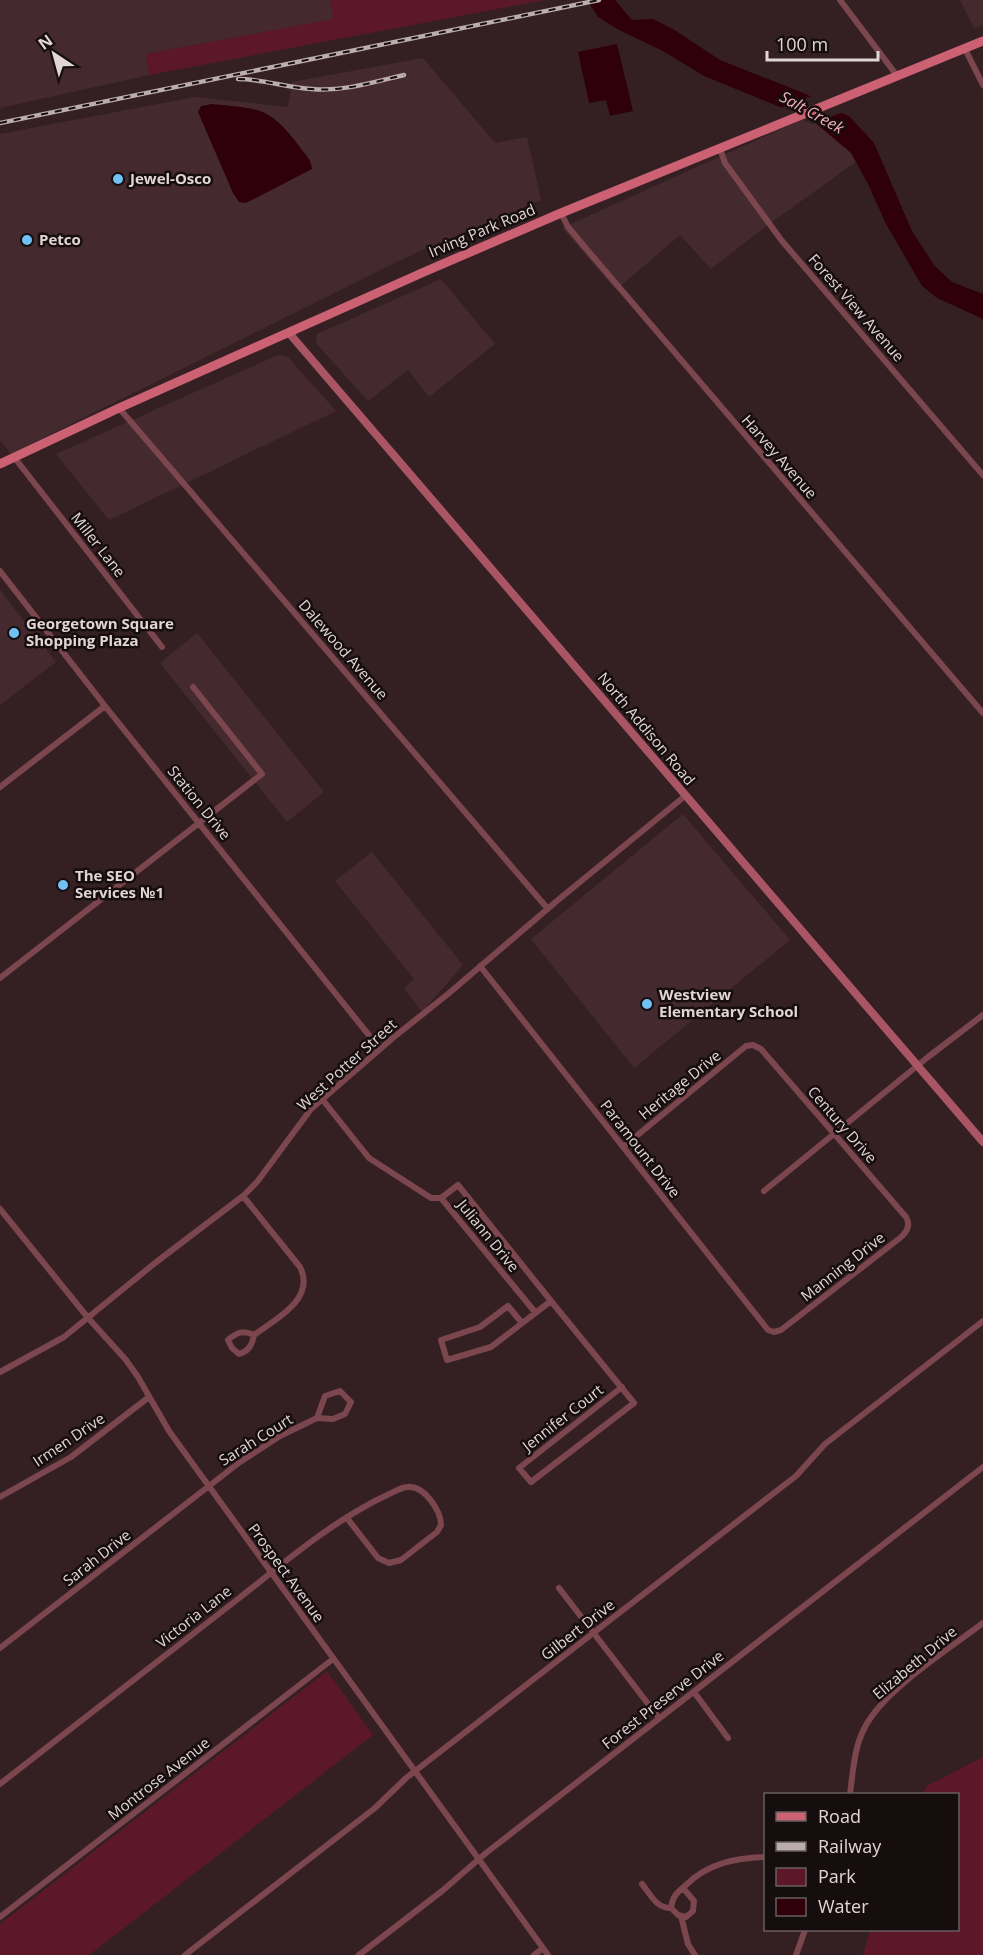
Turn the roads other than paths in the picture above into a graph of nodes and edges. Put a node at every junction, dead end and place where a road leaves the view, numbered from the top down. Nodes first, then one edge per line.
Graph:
1 (840, 0) edge
2 (983, 41) edge
3 (965, 49) junction
4 (898, 77) junction
5 (983, 85) edge
6 (720, 149) junction
7 (561, 213) junction
8 (289, 333) junction
9 (119, 408) junction
10 (14, 457) junction
11 (0, 464) edge
12 (983, 476) edge
13 (0, 572) edge
14 (162, 647) dead end
15 (193, 687) dead end
16 (105, 706) junction
17 (983, 713) edge
18 (0, 787) edge
19 (685, 796) junction
20 (200, 823) junction
21 (548, 909) junction
22 (480, 966) junction
23 (0, 978) edge
24 (983, 1015) edge
25 (753, 1045) joint
26 (380, 1049) junction
27 (917, 1066) junction
28 (322, 1100) junction
29 (835, 1134) junction
30 (983, 1142) edge
31 (623, 1147) junction
32 (765, 1191) dead end
33 (243, 1196) junction
34 (441, 1198) junction
35 (0, 1209) edge
36 (909, 1224) joint
37 (551, 1302) junction
38 (535, 1312) junction
39 (89, 1318) junction
40 (983, 1322) edge
41 (522, 1323) junction
42 (787, 1325) joint
43 (255, 1335) dead end
44 (0, 1372) edge
45 (622, 1387) junction
46 (149, 1397) junction
47 (317, 1418) junction
48 (983, 1467) edge
49 (209, 1485) junction
50 (0, 1497) edge
51 (346, 1518) junction
52 (271, 1573) junction
53 (559, 1588) dead end
54 (983, 1623) edge
55 (594, 1633) junction
56 (0, 1648) edge
57 (333, 1659) junction
58 (694, 1692) junction
59 (659, 1718) junction
60 (728, 1738) dead end
61 (415, 1772) junction
62 (0, 1784) edge
63 (850, 1793) edge
64 (764, 1857) edge
65 (478, 1859) junction
66 (642, 1884) dead end
67 (683, 1888) junction
68 (671, 1908) junction
69 (681, 1916) junction
70 (0, 1917) edge
71 (804, 1931) edge
72 (543, 1948) junction
73 (185, 1955) edge
74 (359, 1955) edge
75 (534, 1955) edge
76 (548, 1955) edge
77 (695, 1955) edge
78 (796, 1955) edge

1 - 4 street
2 - 3 main road, Irving Park Road
3 - 4 main road, Irving Park Road
3 - 5 street
4 - 6 main road, Irving Park Road
6 - 7 main road, Irving Park Road
6 - 12 street, Forest View Avenue
7 - 8 main road, Irving Park Road
7 - 17 street, Harvey Avenue
8 - 9 main road, Irving Park Road
8 - 19 street, North Addison Road
9 - 10 main road, Irving Park Road
9 - 21 street, Dalewood Avenue
10 - 11 main road, Irving Park Road
10 - 14 street, Miller Lane
13 - 16 street, Station Drive
15 - 20 street
16 - 18 street
16 - 20 street, Station Drive
19 - 21 street, West Potter Street
19 - 27 street, North Addison Road
20 - 23 street
20 - 26 street, Station Drive
21 - 22 street, West Potter Street
22 - 26 street, West Potter Street
22 - 31 street, Paramount Drive
24 - 27 street
25 - 29 street, Century Drive
25 - 31 street, Heritage Drive
26 - 28 street, West Potter Street
27 - 29 street
27 - 30 street, North Addison Road
28 - 33 street, West Potter Street
28 - 34 street, Juliann Drive
29 - 32 street
29 - 36 street, Century Drive
31 - 42 street, Paramount Drive
33 - 39 street, West Potter Street
33 - 43 street
34 - 37 street
34 - 38 street, Juliann Drive
35 - 39 street, Prospect Avenue
36 - 42 street, Manning Drive
37 - 38 street
37 - 45 street
38 - 41 street
39 - 44 street, West Potter Street
39 - 46 street, Prospect Avenue
40 - 55 street, Gilbert Drive
41 - 41 street
45 - 45 street, Jennifer Court
46 - 49 street, Prospect Avenue
46 - 50 street, Irmen Drive
47 - 47 street, Sarah Court
47 - 49 street, Sarah Court
48 - 58 street, Forest Preserve Drive
49 - 52 street, Prospect Avenue
49 - 56 street, Sarah Drive
51 - 51 street, Victoria Lane
51 - 52 street, Victoria Lane
52 - 57 street, Prospect Avenue
52 - 62 street, Victoria Lane
53 - 55 street
54 - 63 street, Elizabeth Drive
55 - 59 street
55 - 61 street, Gilbert Drive
57 - 61 street, Prospect Avenue
57 - 70 street, Montrose Avenue
58 - 59 street, Forest Preserve Drive
58 - 60 street
59 - 65 street, Forest Preserve Drive
61 - 65 street, Prospect Avenue
61 - 73 street, Gilbert Drive
64 - 67 street
65 - 72 street, Prospect Avenue
65 - 74 street, Forest Preserve Drive
66 - 68 street
67 - 68 street
67 - 69 street
68 - 69 street
69 - 77 street
71 - 78 street
72 - 75 street
72 - 76 street, Prospect Avenue

